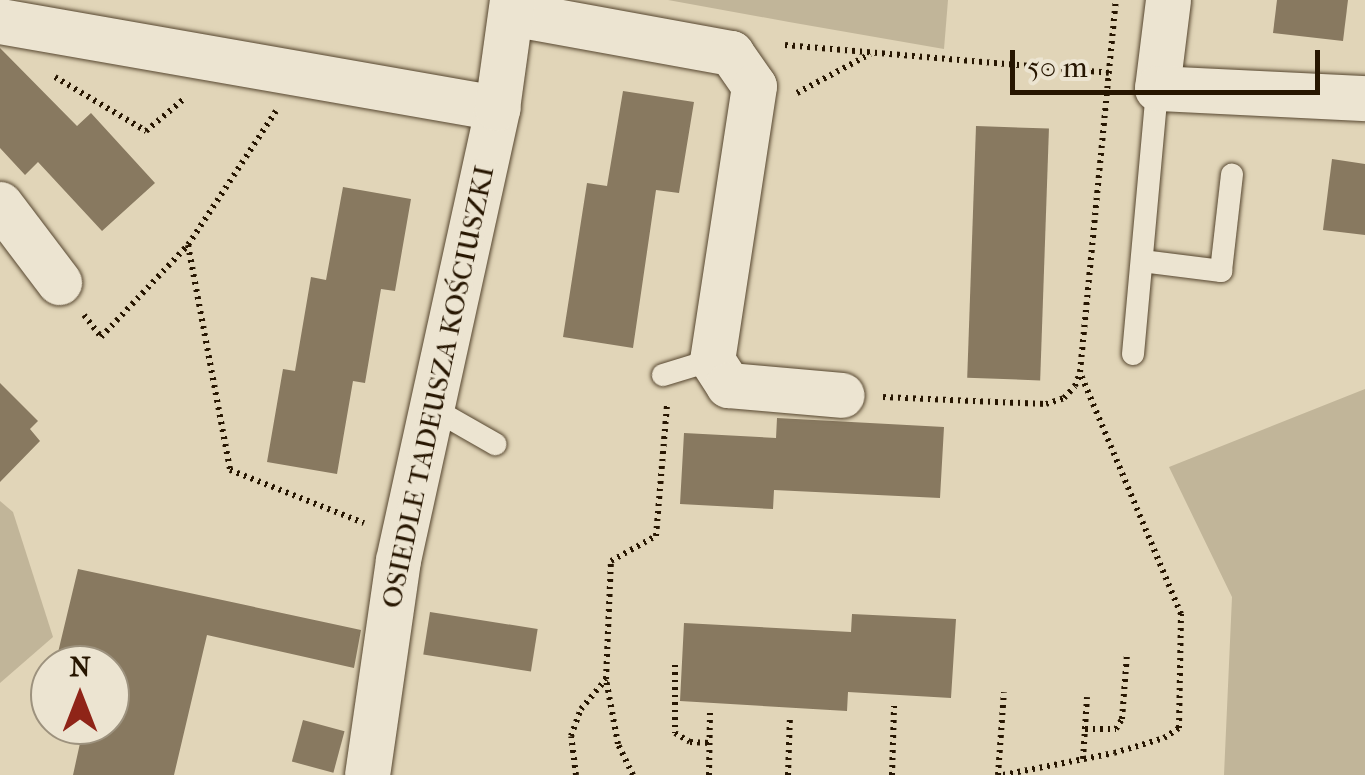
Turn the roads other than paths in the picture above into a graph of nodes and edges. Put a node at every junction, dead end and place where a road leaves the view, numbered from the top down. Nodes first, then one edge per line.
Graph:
1 (1168, 0) edge
2 (511, 6) edge
3 (0, 21) edge
4 (1157, 88) junction
5 (1365, 98) edge
6 (498, 108) junction
7 (1232, 175) dead end
8 (0, 204) edge
9 (1142, 261) junction
10 (59, 282) road end
11 (1132, 354) dead end
12 (712, 360) junction
13 (666, 374) road end
14 (842, 395) road end
15 (432, 408) junction
16 (495, 444) dead end
17 (367, 775) edge

1 - 4 street
2 - 6 street, OSIEDLE TADEUSZA KOŚCIUSZKI
2 - 12 street
3 - 6 street
4 - 5 street
4 - 9 lane
6 - 15 street, OSIEDLE TADEUSZA KOŚCIUSZKI
7 - 9 lane
8 - 10 street
9 - 11 lane
12 - 13 lane
12 - 14 street
15 - 16 lane
15 - 17 street, OSIEDLE TADEUSZA KOŚCIUSZKI

